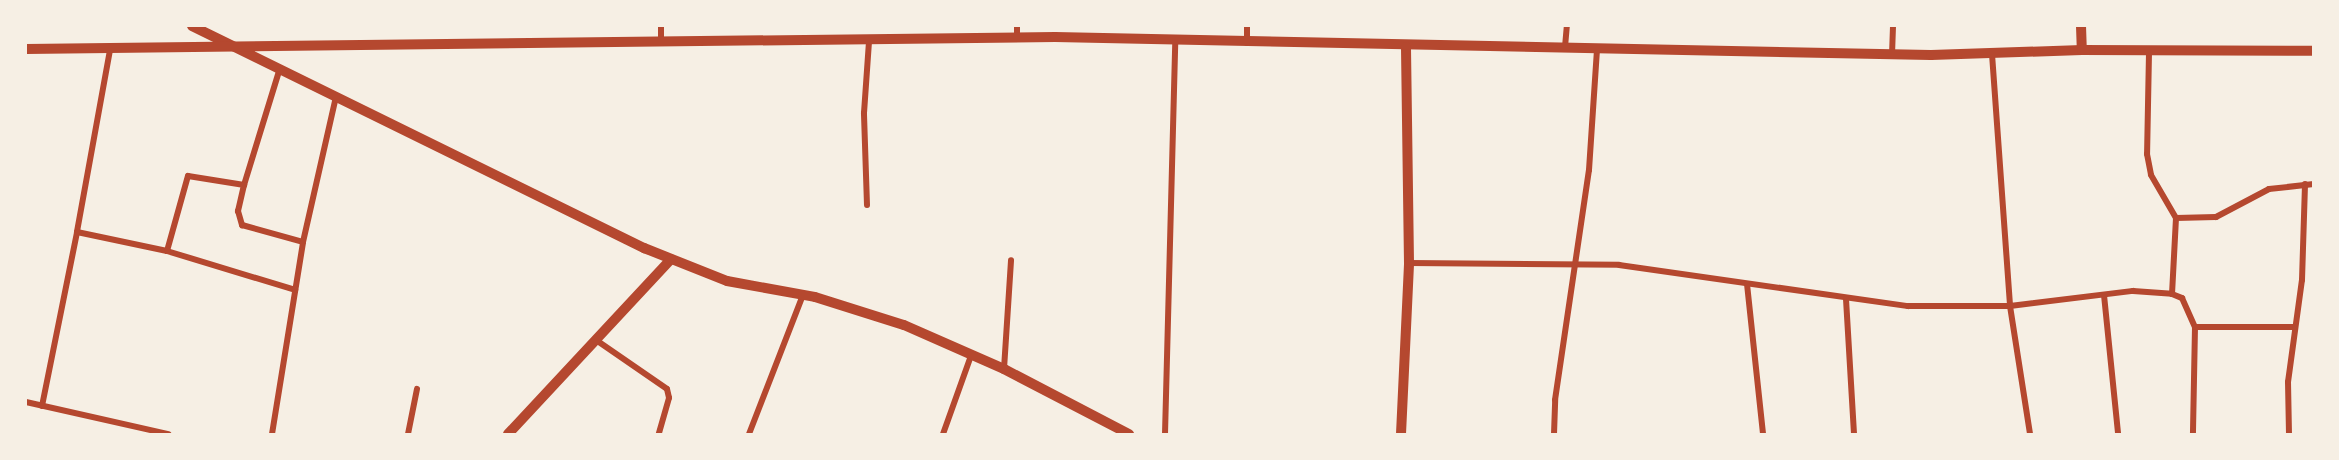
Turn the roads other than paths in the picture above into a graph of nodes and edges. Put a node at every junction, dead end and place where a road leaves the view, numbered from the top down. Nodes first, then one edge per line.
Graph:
1 (192, 26) edge
2 (661, 26) edge
3 (1017, 26) edge
4 (1247, 26) edge
5 (1567, 26) edge
6 (1893, 26) edge
7 (2081, 26) edge
8 (1017, 39) junction
9 (869, 41) junction
10 (1175, 42) junction
11 (1247, 44) junction
12 (661, 45) junction
13 (1406, 47) junction
14 (1565, 47) junction
15 (1597, 47) junction
16 (241, 49) junction
17 (26, 50) edge
18 (110, 50) junction
19 (2082, 50) junction
20 (2313, 51) edge
21 (2149, 53) junction
22 (1992, 54) junction
23 (1892, 55) junction
24 (280, 68) junction
25 (337, 96) junction
26 (2305, 184) junction
27 (2313, 184) edge
28 (244, 185) junction
29 (867, 205) dead end
30 (2176, 218) junction
31 (77, 232) junction
32 (303, 242) junction
33 (167, 251) junction
34 (671, 259) junction
35 (1011, 260) dead end
36 (1409, 262) junction
37 (1577, 265) junction
38 (1747, 284) junction
39 (295, 290) junction
40 (2172, 294) junction
41 (803, 295) junction
42 (2104, 295) junction
43 (1846, 299) junction
44 (2010, 306) junction
45 (2195, 327) junction
46 (2293, 327) junction
47 (596, 339) junction
48 (971, 356) junction
49 (1004, 369) junction
50 (417, 389) dead end
51 (26, 402) edge
52 (42, 406) junction
53 (168, 435) edge
54 (272, 435) edge
55 (408, 435) edge
56 (508, 435) edge
57 (659, 435) edge
58 (749, 435) edge
59 (943, 435) edge
60 (1129, 435) edge
61 (1165, 435) edge
62 (1401, 435) edge
63 (1554, 435) edge
64 (1763, 435) edge
65 (1854, 435) edge
66 (2030, 435) edge
67 (2118, 435) edge
68 (2193, 435) edge
69 (2289, 435) edge

1 - 16 street
2 - 12 street
3 - 8 street
4 - 11 street
5 - 14 street
6 - 23 street
7 - 19 street
8 - 9 street
8 - 10 street
9 - 12 street
9 - 29 street
10 - 11 street
10 - 61 street
11 - 13 street
12 - 16 street
13 - 14 street
13 - 36 street
14 - 15 street
15 - 23 street
15 - 37 street
16 - 18 street
16 - 24 street
17 - 18 street
18 - 31 street
19 - 21 street
19 - 22 street
20 - 21 street
21 - 30 street
22 - 23 street
22 - 44 street
24 - 25 street
24 - 28 street
25 - 32 street
25 - 34 street
26 - 27 street
26 - 30 street
26 - 46 street
28 - 32 street
28 - 33 street
30 - 40 street
31 - 33 street
31 - 52 street
32 - 39 street
33 - 39 street
34 - 41 street
34 - 47 street
35 - 49 street
36 - 37 street
36 - 62 street
37 - 38 street
37 - 63 street
38 - 43 street
38 - 64 street
39 - 54 street
40 - 42 street
40 - 45 street
41 - 48 street
41 - 58 street
42 - 44 street
42 - 67 street
43 - 44 street
43 - 65 street
44 - 66 street
45 - 46 street
45 - 68 street
46 - 69 street
47 - 56 street
47 - 57 street
48 - 49 street
48 - 59 street
49 - 60 street
50 - 55 street
51 - 52 street
52 - 53 street

